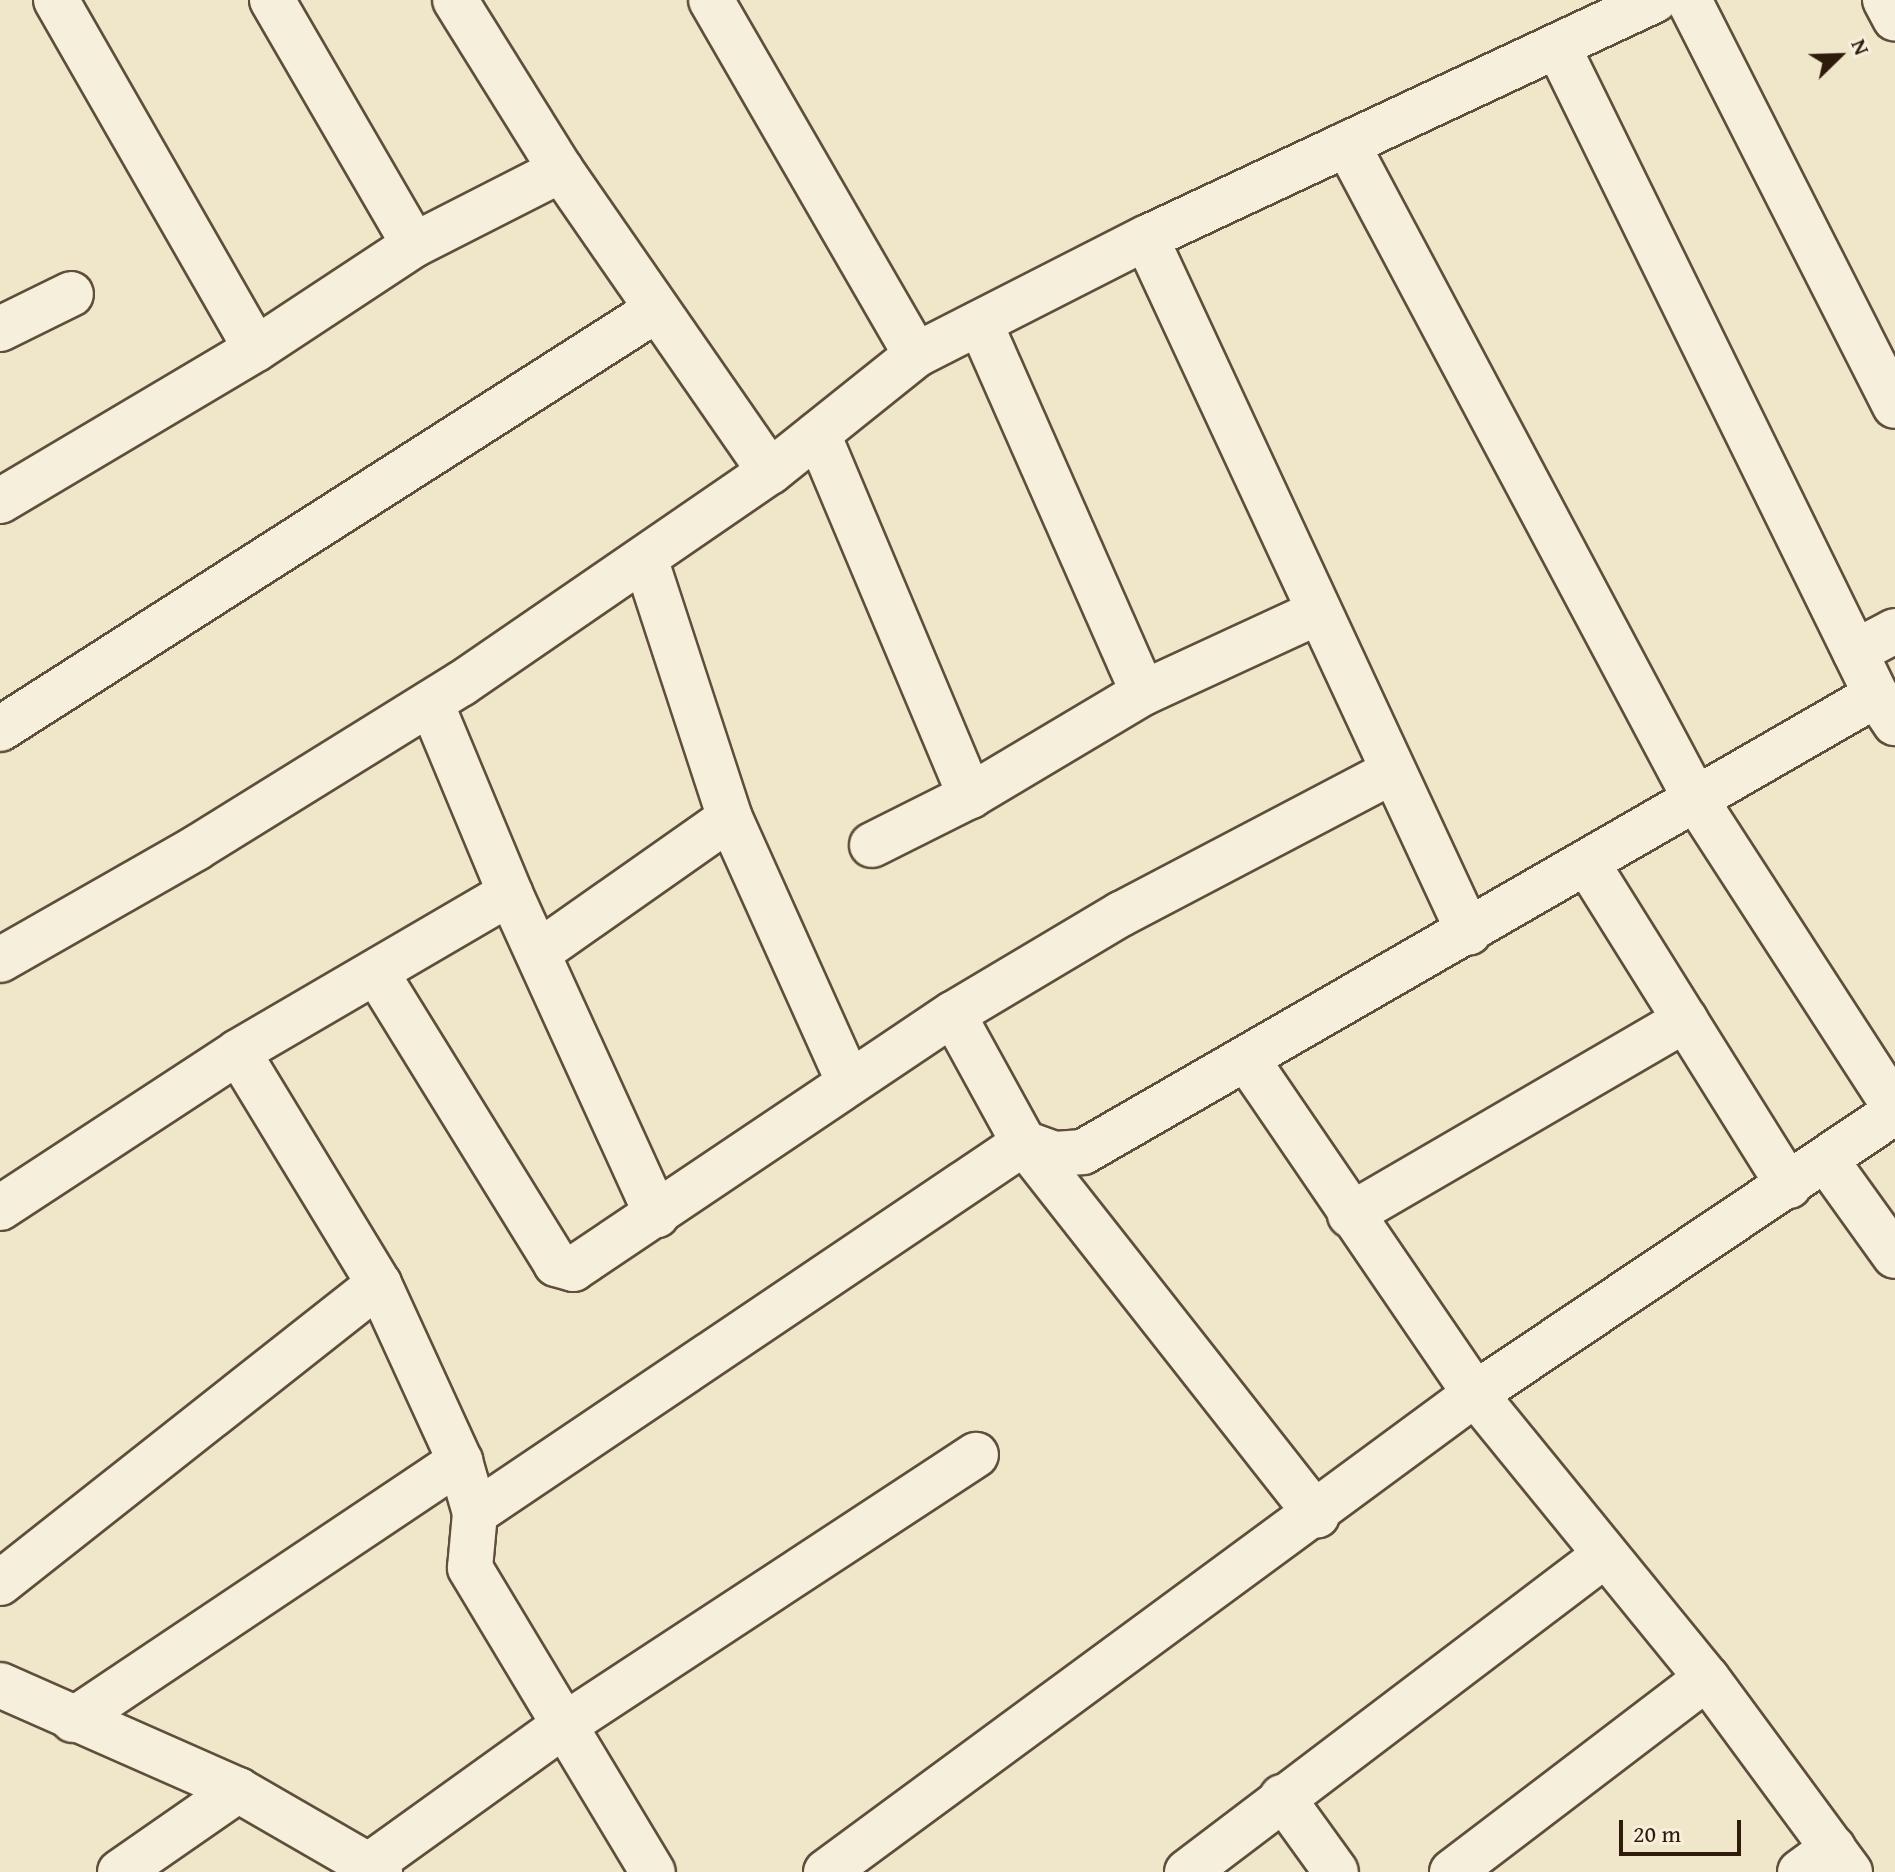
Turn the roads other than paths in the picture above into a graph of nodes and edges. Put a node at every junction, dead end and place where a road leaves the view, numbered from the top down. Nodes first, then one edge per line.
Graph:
1 (56, 0) edge
2 (272, 0) edge
3 (455, 0) edge
4 (711, 0) edge
5 (1655, 0) edge
6 (1689, 0) edge
7 (1885, 0) edge
8 (1895, 19) edge
9 (1559, 49) junction
10 (1347, 144) junction
11 (561, 170) junction
12 (1146, 238) junction
13 (414, 245) junction
14 (71, 294) dead end
15 (656, 310) junction
16 (980, 323) junction
17 (0, 329) edge
18 (256, 349) junction
19 (916, 355) junction
20 (1895, 406) edge
21 (818, 434) junction
22 (770, 472) junction
23 (0, 501) edge
24 (646, 561) junction
25 (1316, 613) junction
26 (1895, 631) edge
27 (1855, 652) junction
28 (1143, 693) junction
29 (431, 703) junction
30 (1885, 709) edge
31 (0, 729) edge
32 (1391, 772) junction
33 (970, 796) junction
34 (1696, 800) junction
35 (730, 818) junction
36 (872, 845) dead end
37 (1587, 863) junction
38 (510, 893) junction
39 (1469, 933) junction
40 (539, 952) junction
41 (0, 960) edge
42 (376, 972) junction
43 (953, 1014) junction
44 (1685, 1020) junction
45 (238, 1052) junction
46 (1248, 1061) junction
47 (849, 1083) junction
48 (1895, 1110) edge
49 (1024, 1143) junction
50 (1826, 1160) junction
51 (1789, 1186) junction
52 (0, 1208) edge
53 (657, 1215) junction
54 (1350, 1215) junction
55 (1895, 1256) edge
56 (379, 1284) junction
57 (1475, 1394) junction
58 (976, 1455) dead end
59 (460, 1461) junction
60 (475, 1513) junction
61 (1317, 1515) junction
62 (1605, 1555) junction
63 (0, 1583) edge
64 (1707, 1678) junction
65 (7, 1697) edge
66 (73, 1720) junction
67 (563, 1726) junction
68 (238, 1790) junction
69 (1282, 1797) junction
70 (1827, 1864) edge
71 (374, 1869) edge
72 (120, 1872) edge
73 (653, 1872) edge
74 (826, 1872) edge
75 (1187, 1872) edge
76 (1336, 1872) edge
77 (1452, 1872) edge

1 - 18 street
2 - 13 street
3 - 11 street
4 - 19 street
5 - 9 street
6 - 20 street
7 - 8 street
9 - 10 street
9 - 27 street
10 - 12 street
10 - 34 street
11 - 13 street
11 - 15 street
12 - 16 street
12 - 25 street
13 - 18 street
14 - 17 street
15 - 22 street
15 - 31 street
16 - 19 street
16 - 28 street
18 - 23 street
19 - 21 street
21 - 22 street
21 - 33 street
22 - 24 street
24 - 29 street
24 - 35 street
25 - 28 street
25 - 32 street
26 - 27 street
27 - 30 street
28 - 33 street
29 - 38 street
29 - 41 street
30 - 34 street
32 - 39 street
32 - 43 street
33 - 36 street
34 - 37 street
34 - 48 street
35 - 40 street
35 - 47 street
37 - 39 street
37 - 44 street
38 - 40 street
38 - 42 street
39 - 46 street
40 - 53 street
42 - 45 street
42 - 53 street
43 - 47 street
43 - 49 street
44 - 51 street
44 - 54 street
45 - 52 street
45 - 56 street
46 - 49 street
46 - 54 street
47 - 53 street
48 - 50 street
49 - 60 street
49 - 61 street
50 - 51 street
50 - 55 street
51 - 57 street
54 - 57 street
56 - 59 street
56 - 63 street
57 - 61 street
57 - 62 street
58 - 67 street
59 - 60 street
59 - 66 street
60 - 67 street
61 - 74 street
62 - 64 street
62 - 69 street
64 - 70 street
64 - 77 street
65 - 66 street
66 - 68 street
67 - 71 street
67 - 73 street
68 - 71 street
68 - 72 street
69 - 75 street
69 - 76 street

